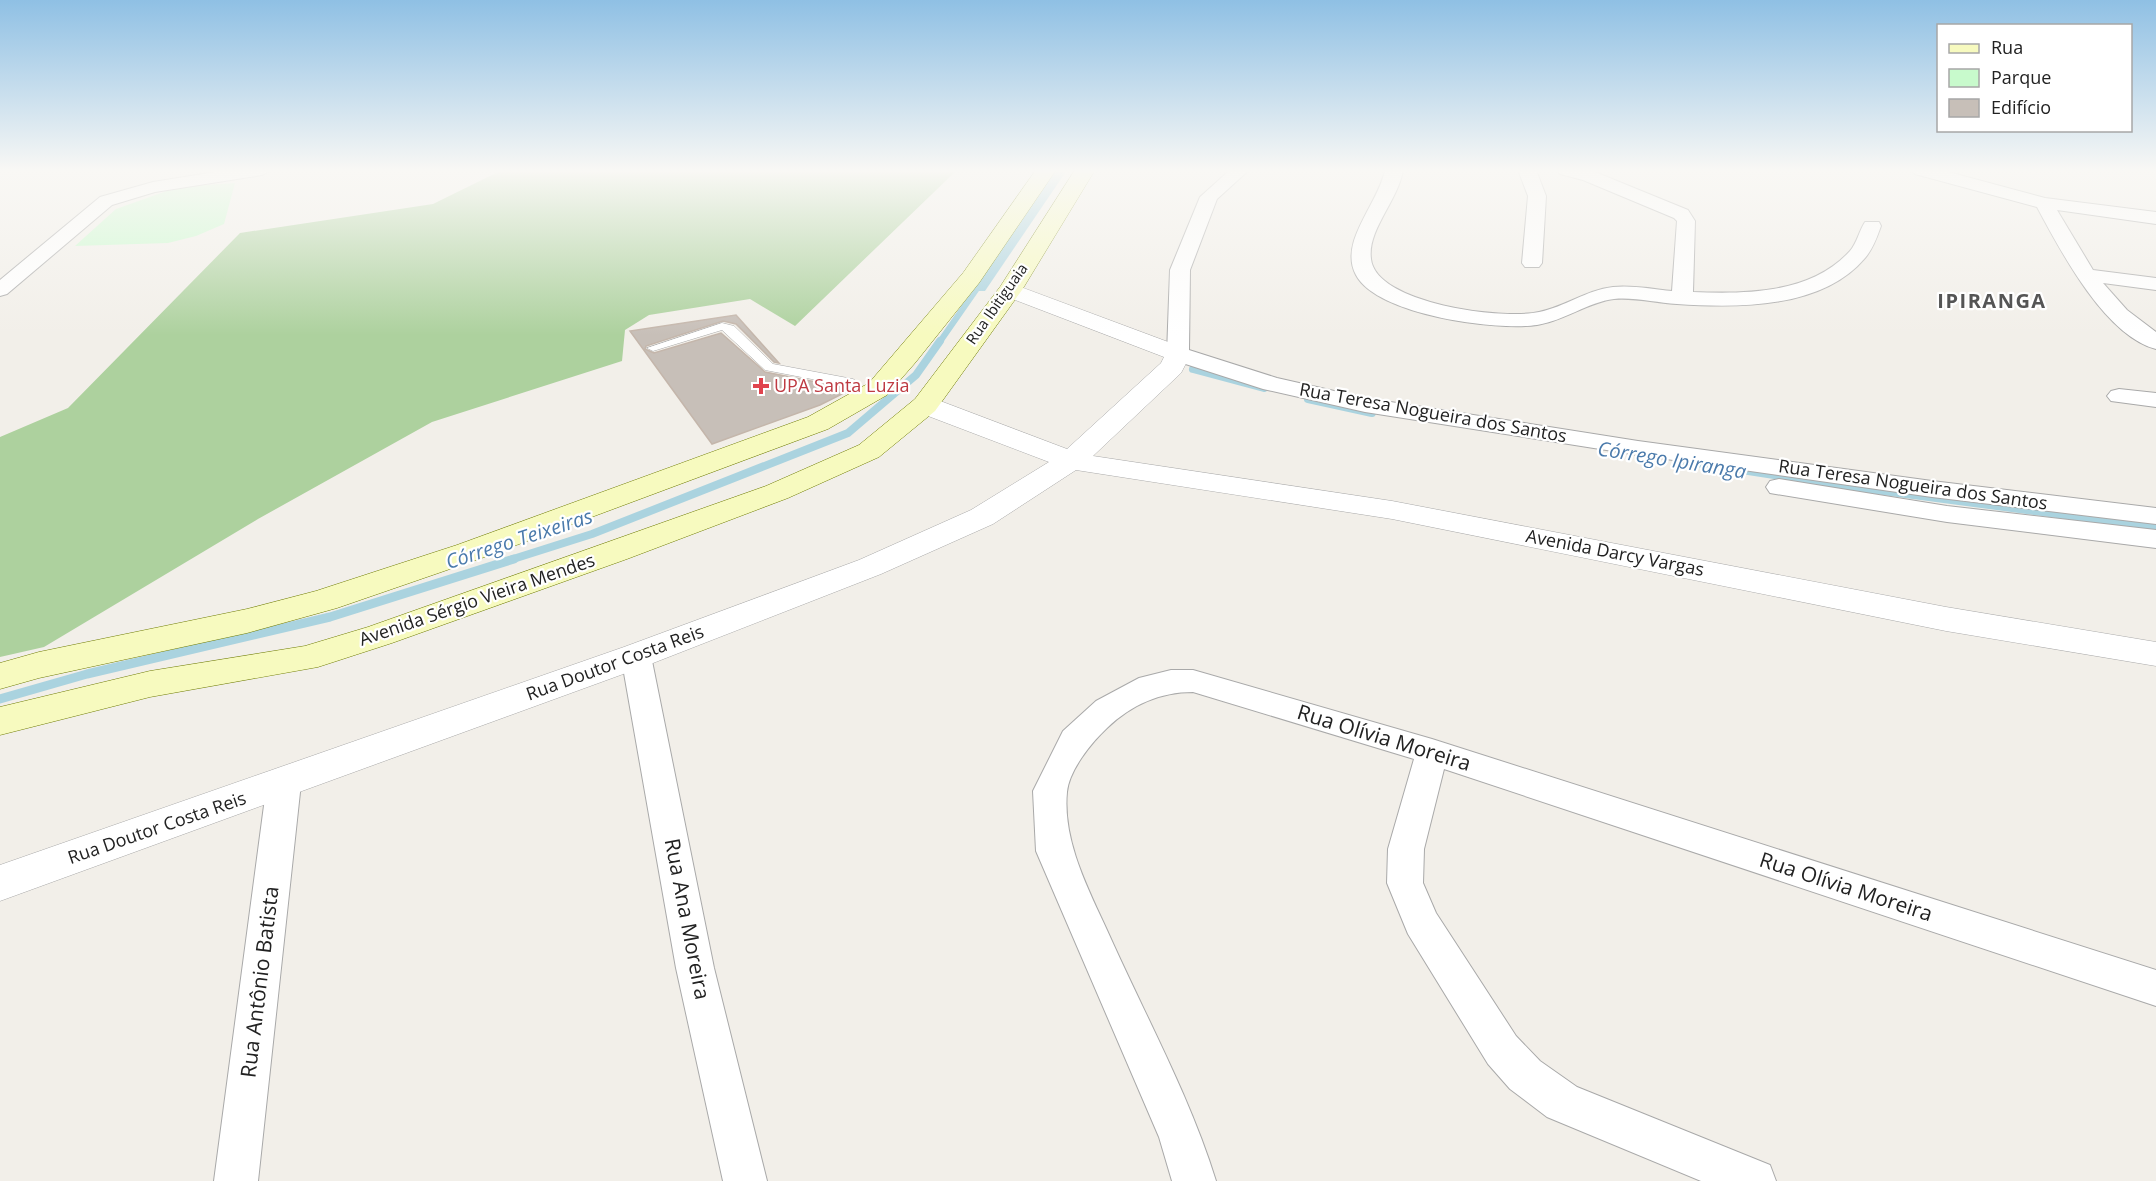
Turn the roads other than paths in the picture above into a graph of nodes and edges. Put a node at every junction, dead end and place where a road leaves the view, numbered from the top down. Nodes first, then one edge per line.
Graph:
1 (77, 225) edge
2 (1008, 225) edge
3 (1051, 225) edge
4 (1198, 225) edge
5 (1370, 225) edge
6 (1535, 225) edge
7 (1686, 225) edge
8 (2057, 225) edge
9 (1872, 226) dead end
10 (1532, 263) dead end
11 (2085, 275) junction
12 (2156, 284) edge
13 (0, 290) edge
14 (1010, 290) junction
15 (1682, 298) junction
16 (2156, 342) edge
17 (653, 348) dead end
18 (1175, 361) junction
19 (807, 384) dead end
20 (890, 393) junction
21 (2119, 396) dead end
22 (2156, 400) edge
23 (1073, 459) junction
24 (1939, 501) junction
25 (2156, 516) edge
26 (2156, 539) edge
27 (2156, 654) edge
28 (636, 656) junction
29 (0, 676) edge
30 (0, 721) edge
31 (1432, 752) junction
32 (284, 783) junction
33 (0, 883) edge
34 (2156, 988) edge
35 (236, 1181) edge
36 (745, 1181) edge
37 (1194, 1181) edge
38 (1754, 1181) edge

1 - 13 street
2 - 20 main road
3 - 14 main road, Rua Ibitiguaia
4 - 18 street
5 - 15 street
6 - 10 street
7 - 15 street
8 - 11 street
9 - 15 street
11 - 12 street
11 - 16 street
14 - 18 street, Rua Teresa Nogueira dos Santos
14 - 20 main road, Rua Ibitiguaia
17 - 20 lane
18 - 23 street, Rua Doutor Costa Reis
18 - 24 street, Rua Teresa Nogueira dos Santos
19 - 20 lane
20 - 23 street, Avenida Darcy Vargas
20 - 29 main road
20 - 30 main road, Avenida Sérgio Vieira Mendes
21 - 22 street
23 - 27 street, Avenida Darcy Vargas
23 - 28 street, Rua Doutor Costa Reis
24 - 25 street, Rua Teresa Nogueira dos Santos
24 - 26 street
28 - 32 street, Rua Doutor Costa Reis
28 - 36 street, Rua Ana Moreira
31 - 34 street, Rua Olívia Moreira
31 - 37 street, Rua Olívia Moreira
31 - 38 street
32 - 33 street, Rua Doutor Costa Reis
32 - 35 street, Rua Antônio Batista

